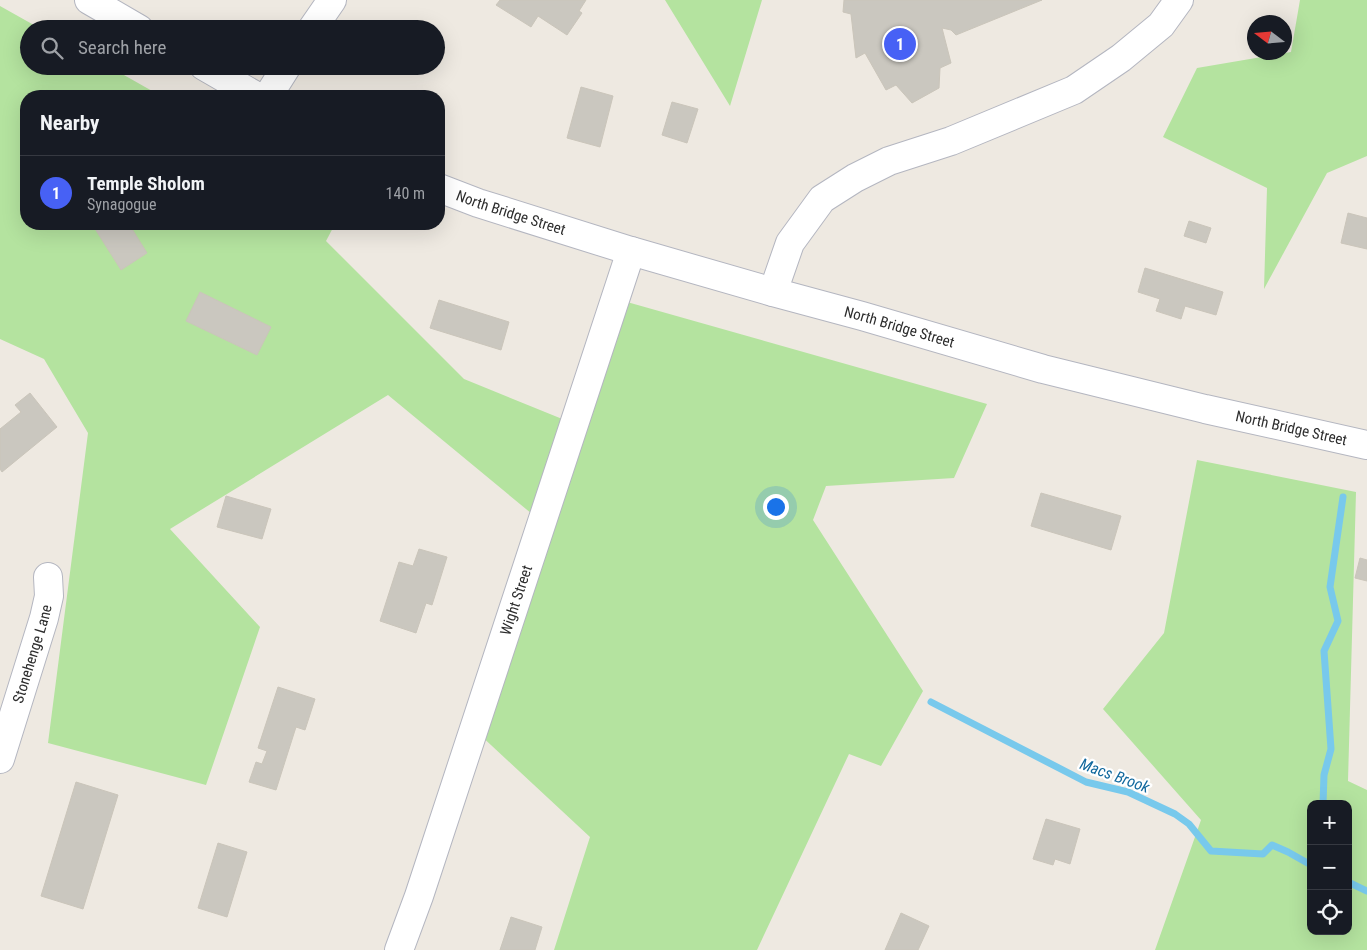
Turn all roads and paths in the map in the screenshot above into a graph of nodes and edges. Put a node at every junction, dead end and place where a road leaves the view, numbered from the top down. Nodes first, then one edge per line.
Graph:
1 (88, 0) edge
2 (332, 0) edge
3 (1180, 0) edge
4 (122, 20) edge
5 (318, 20) edge
6 (220, 75) edge
7 (281, 75) edge
8 (246, 90) edge
9 (272, 90) edge
10 (445, 190) edge
11 (631, 251) junction
12 (773, 292) junction
13 (1367, 445) edge
14 (48, 576) dead end
15 (0, 759) edge
16 (399, 950) edge

1 - 4 street
2 - 5 street
3 - 12 street
6 - 8 street
7 - 9 street
10 - 11 street, North Bridge Street
11 - 12 street, North Bridge Street
11 - 16 street, Wight Street
12 - 13 street, North Bridge Street
14 - 15 street, Stonehenge Lane

